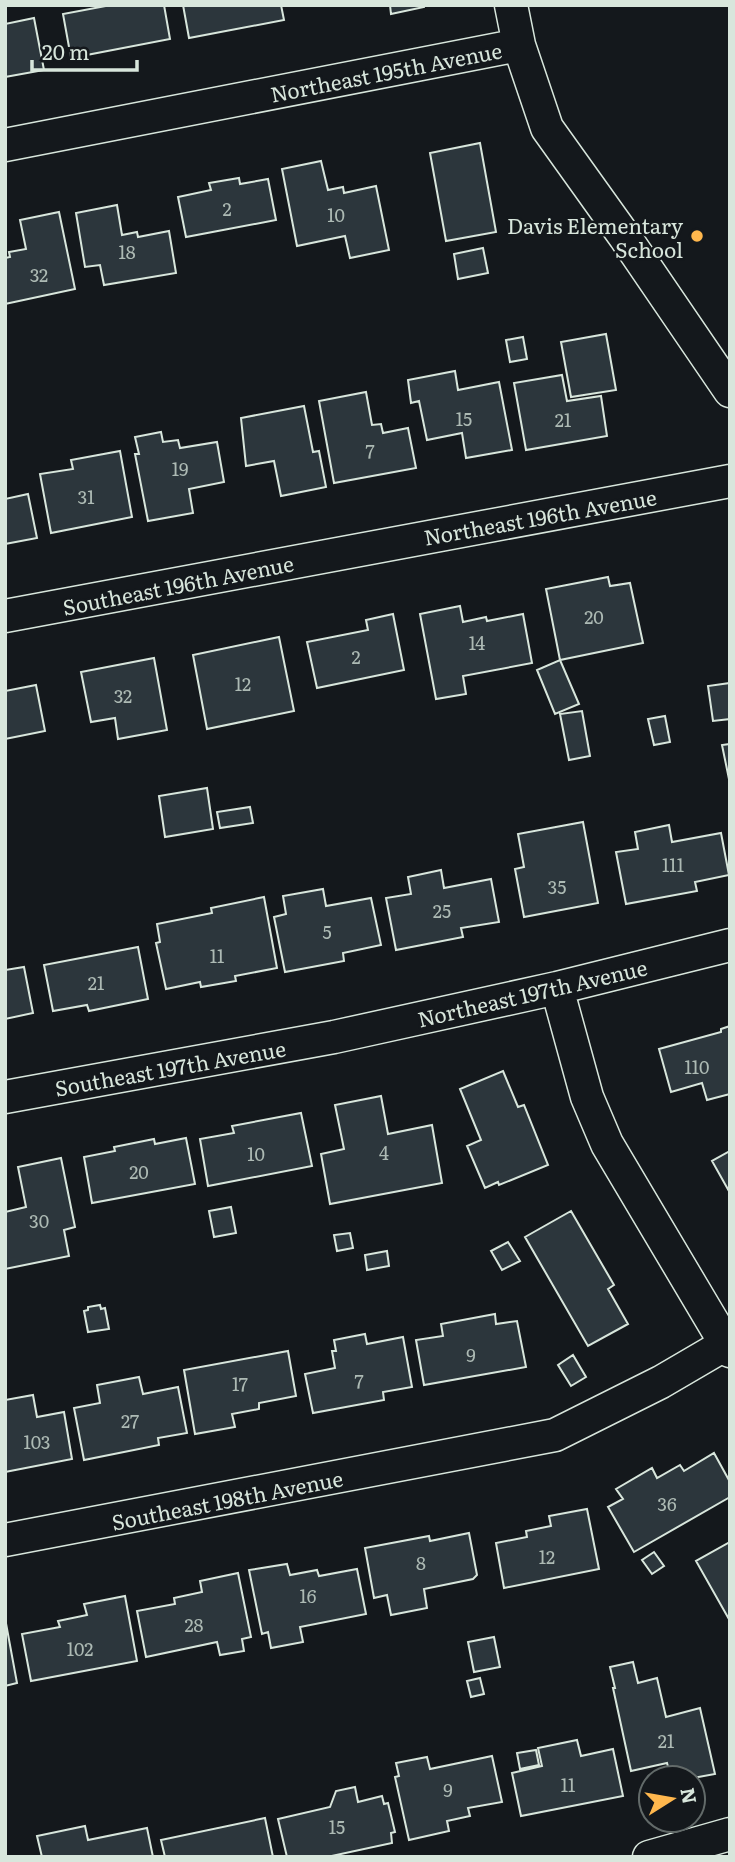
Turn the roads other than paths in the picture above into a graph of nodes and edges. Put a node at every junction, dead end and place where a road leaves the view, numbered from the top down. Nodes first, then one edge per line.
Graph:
1 (511, 5) edge
2 (519, 45) junction
3 (5, 145) edge
4 (730, 391) edge
5 (730, 481) edge
6 (351, 551) joint
7 (5, 617) edge
8 (730, 945) edge
9 (557, 988) junction
10 (334, 1037) joint
11 (5, 1097) edge
12 (728, 1347) edge
13 (5, 1540) edge
14 (730, 1834) edge
15 (649, 1857) edge

1 - 2 street
2 - 3 street, Northeast 195th Avenue
2 - 4 street
5 - 6 street, Northeast 196th Avenue
6 - 7 street, Southeast 196th Avenue
8 - 9 street, Northeast 197th Avenue
9 - 10 street, Northeast 197th Avenue
9 - 12 street
10 - 11 street, Southeast 197th Avenue
12 - 13 street, Southeast 198th Avenue
14 - 15 street

